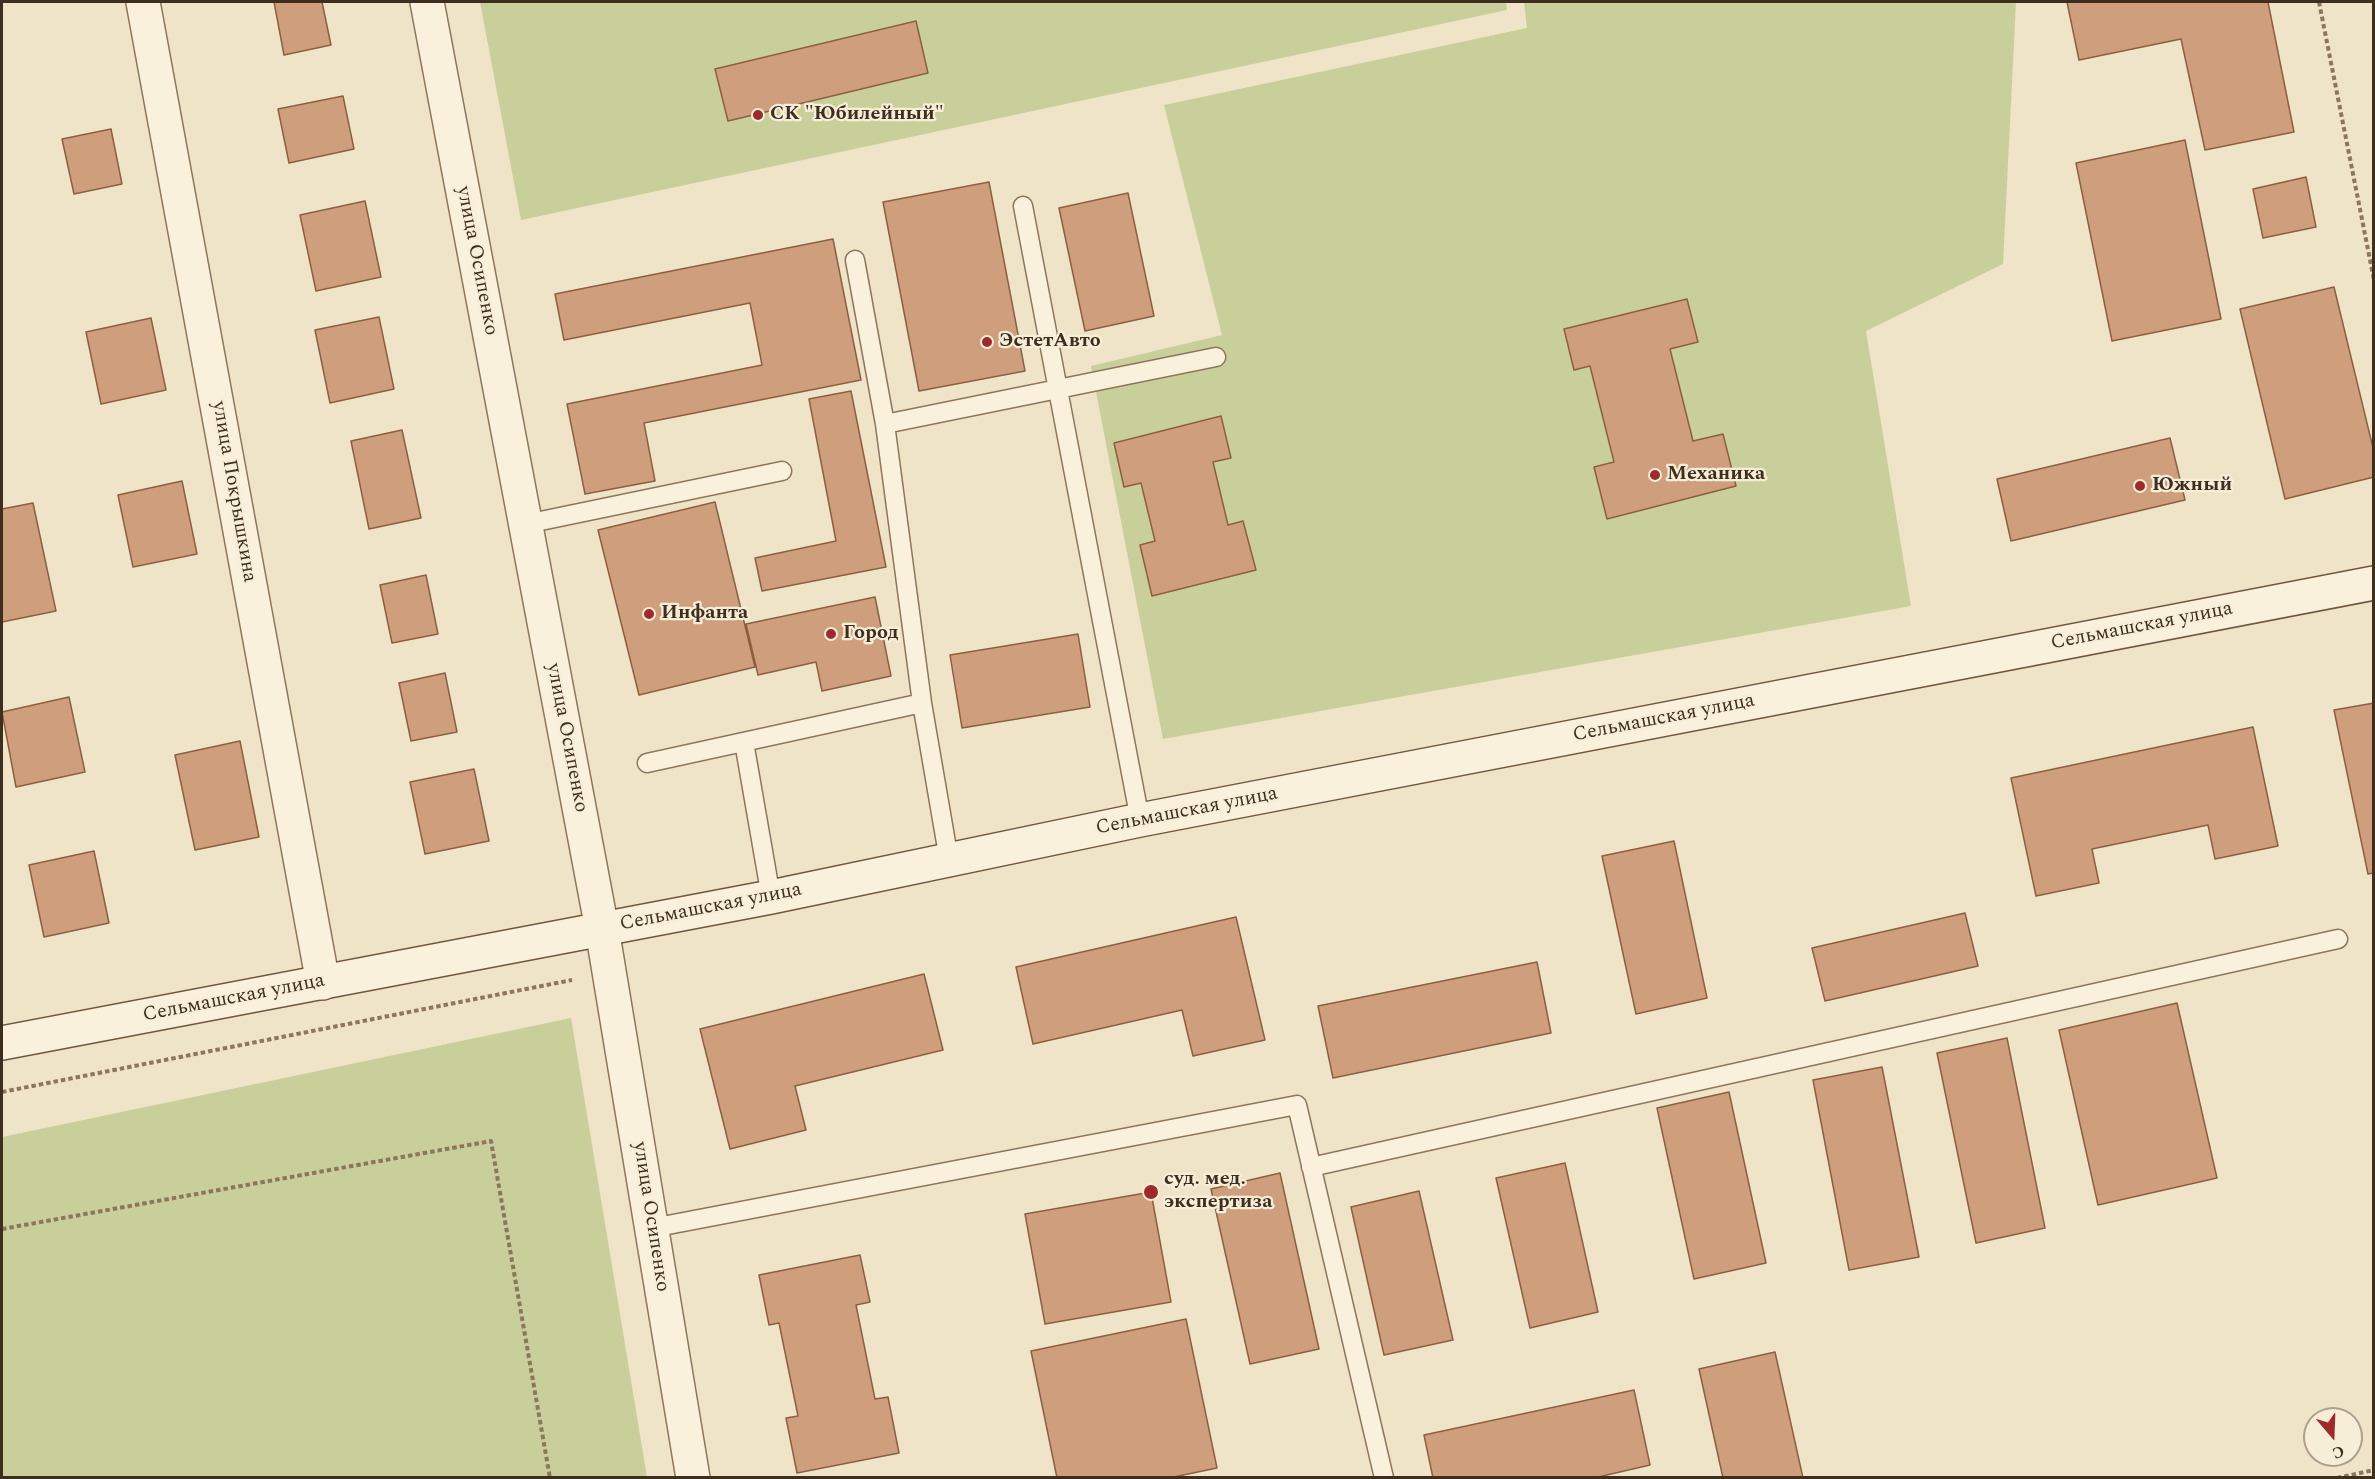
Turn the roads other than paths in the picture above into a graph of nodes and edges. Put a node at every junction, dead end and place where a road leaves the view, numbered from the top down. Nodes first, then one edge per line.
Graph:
1 (143, 2) edge
2 (427, 2) edge
3 (1023, 206) dead end
4 (855, 260) dead end
5 (1216, 357) dead end
6 (1058, 389) junction
7 (885, 424) junction
8 (782, 471) dead end
9 (526, 524) junction
10 (2373, 583) edge
11 (922, 703) junction
12 (744, 742) junction
13 (647, 763) dead end
14 (1140, 820) junction
15 (949, 860) junction
16 (771, 897) junction
17 (602, 929) junction
18 (2338, 939) dead end
19 (323, 983) junction
20 (2, 1043) edge
21 (1311, 1167) junction
22 (652, 1228) junction
23 (693, 1478) edge
24 (1384, 1478) edge

1 - 19 street, улица Покрышкина
2 - 9 street, улица Осипенко
3 - 6 lane
4 - 7 lane
5 - 6 lane
6 - 7 lane
6 - 14 lane
7 - 11 lane
8 - 9 lane
9 - 17 street, улица Осипенко
10 - 14 street, Сельмашская улица
11 - 12 lane
11 - 15 lane
12 - 13 lane
12 - 16 lane
14 - 15 street, Сельмашская улица
15 - 16 street, Сельмашская улица
16 - 17 street, Сельмашская улица
17 - 19 street, Сельмашская улица
17 - 22 street, улица Осипенко
18 - 21 lane
19 - 20 street, Сельмашская улица
21 - 22 lane
21 - 24 lane
22 - 23 street, улица Осипенко

